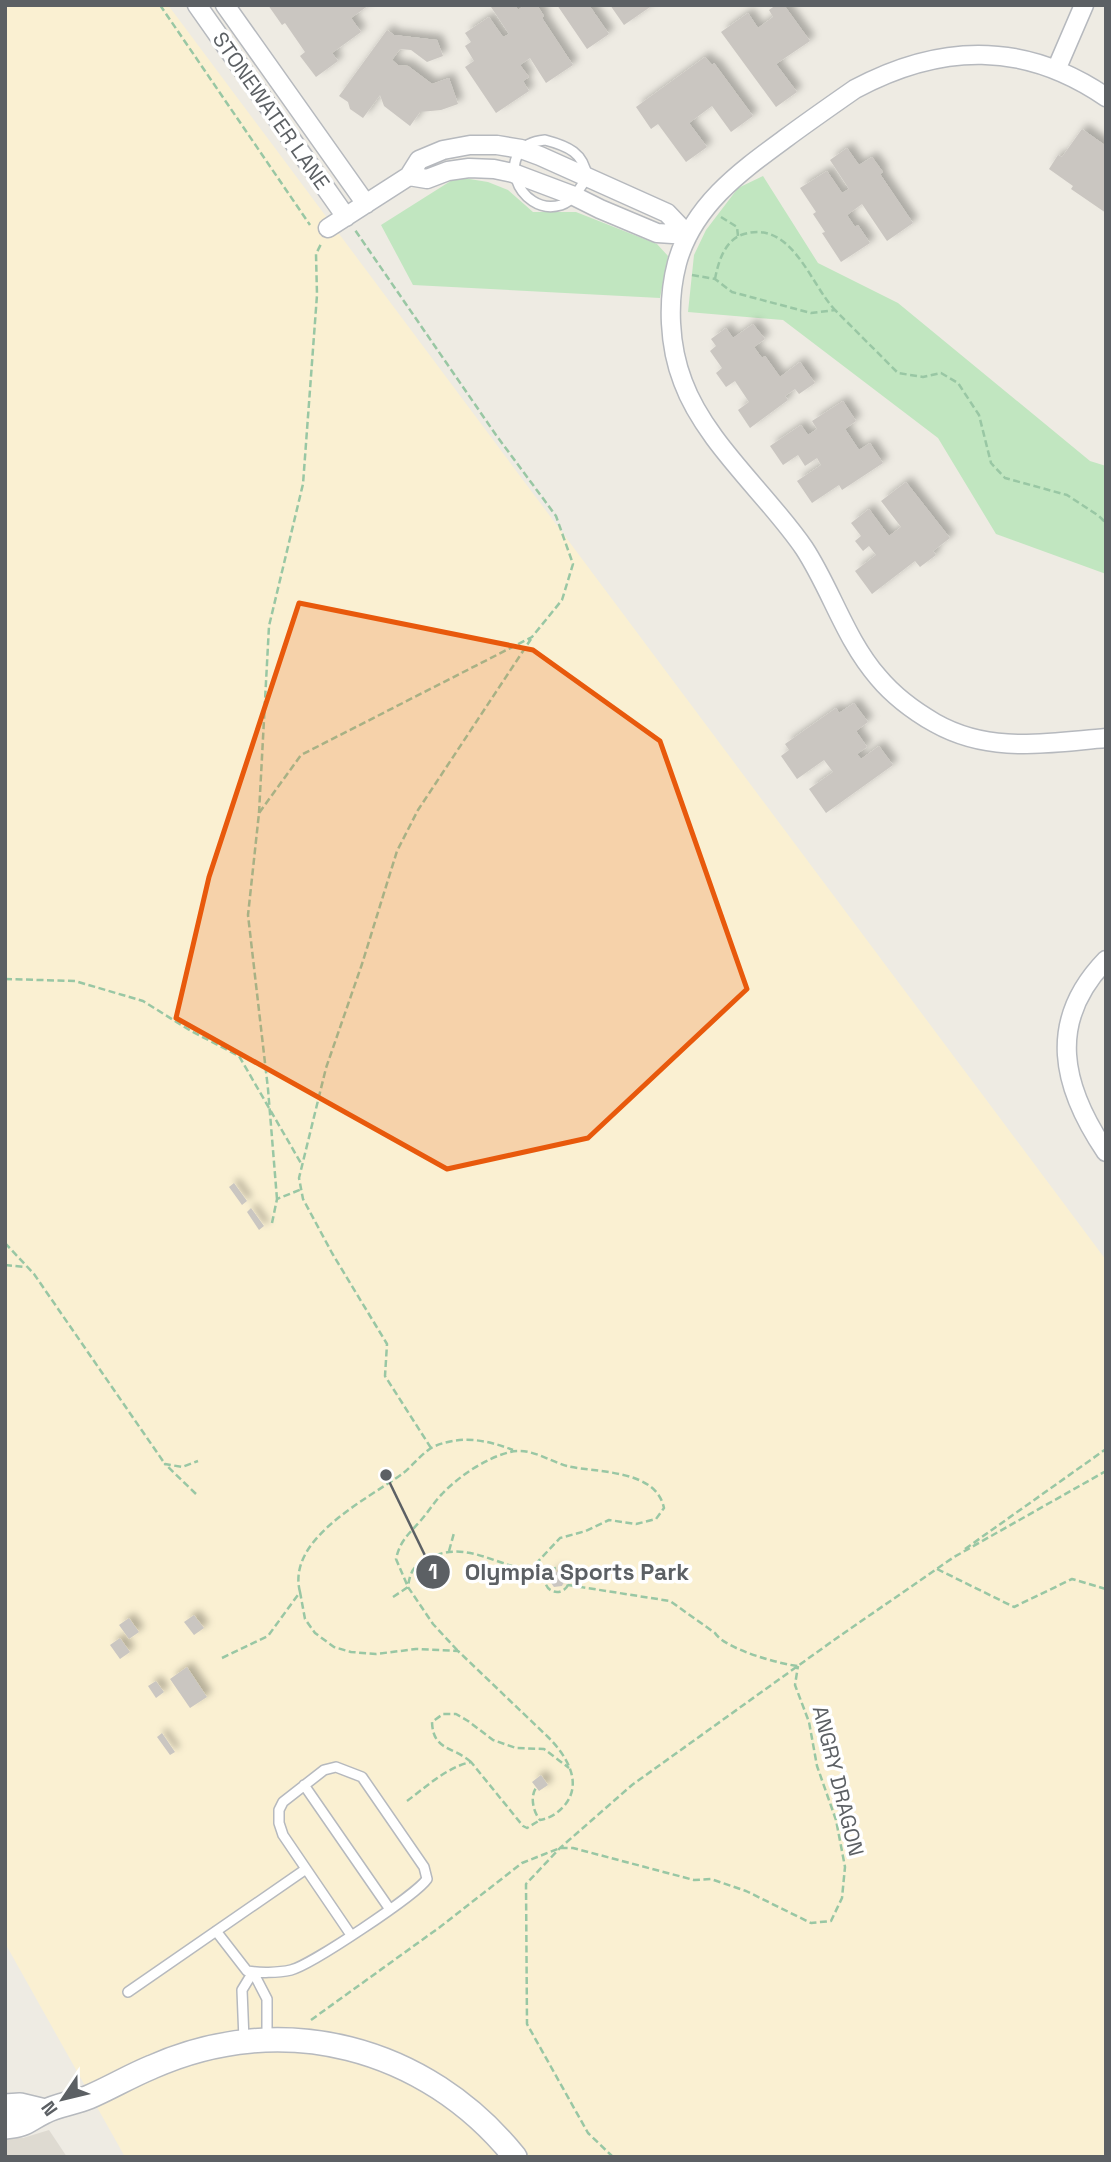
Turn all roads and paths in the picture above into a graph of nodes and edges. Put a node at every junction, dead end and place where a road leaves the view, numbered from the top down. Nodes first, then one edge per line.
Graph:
1 (160, 5) edge
2 (197, 5) edge
3 (225, 5) edge
4 (1084, 5) edge
5 (1056, 70) junction
6 (1106, 97) edge
7 (521, 149) junction
8 (513, 173) junction
9 (409, 176) junction
10 (587, 177) junction
11 (574, 196) junction
12 (366, 204) junction
13 (704, 209) junction
14 (346, 217) junction
15 (325, 235) junction
16 (688, 235) junction
17 (738, 236) junction
18 (692, 275) dead end
19 (715, 279) junction
20 (835, 310) junction
21 (1106, 523) edge
22 (532, 636) junction
23 (1106, 738) edge
24 (259, 813) junction
25 (1106, 960) edge
26 (5, 979) edge
27 (270, 1109) junction
28 (1106, 1152) edge
29 (302, 1165) junction
30 (302, 1189) junction
31 (277, 1199) junction
32 (272, 1223) dead end
33 (5, 1243) edge
34 (5, 1265) edge
35 (28, 1267) junction
36 (431, 1448) junction
37 (1106, 1449) edge
38 (514, 1451) junction
39 (198, 1461) dead end
40 (165, 1464) junction
41 (1106, 1471) edge
42 (196, 1494) dead end
43 (454, 1533) dead end
44 (449, 1551) junction
45 (954, 1557) junction
46 (937, 1569) junction
47 (530, 1570) junction
48 (546, 1574) junction
49 (568, 1585) junction
50 (408, 1587) junction
51 (1106, 1589) edge
52 (300, 1592) junction
53 (393, 1597) dead end
54 (458, 1651) junction
55 (222, 1658) dead end
56 (798, 1666) junction
57 (471, 1762) junction
58 (570, 1769) junction
59 (304, 1785) junction
60 (536, 1788) dead end
61 (407, 1801) dead end
62 (540, 1820) junction
63 (560, 1848) junction
64 (306, 1869) junction
65 (389, 1908) junction
66 (216, 1931) junction
67 (351, 1935) junction
68 (253, 1972) junction
69 (128, 1992) dead end
70 (311, 2020) dead end
71 (267, 2039) junction
72 (243, 2040) junction
73 (5, 2106) edge
74 (45, 2111) junction
75 (5, 2127) edge
76 (515, 2157) edge
77 (613, 2157) edge

1 - 15 path
2 - 14 street, STONEWATER LANE
3 - 12 street, STONEWATER LANE
4 - 5 street
5 - 6 street
5 - 13 street
7 - 8 lane
7 - 9 street
7 - 10 street
8 - 9 street
8 - 11 street
9 - 12 street
10 - 11 lane
10 - 16 street
11 - 16 street
12 - 14 street
13 - 16 street
13 - 17 path
14 - 15 street
14 - 22 path
15 - 24 path
16 - 23 street
17 - 19 path
17 - 20 path
18 - 19 path
19 - 20 path
20 - 21 path
22 - 24 path
22 - 29 path
24 - 27 path
25 - 28 street
26 - 27 path
27 - 29 path
27 - 31 path
29 - 30 path
30 - 31 path
30 - 36 path
31 - 32 path
33 - 35 path
34 - 35 path
35 - 40 path
36 - 38 path
36 - 52 path
37 - 45 path
38 - 47 path
38 - 50 path
39 - 40 path
40 - 42 path
41 - 45 path
43 - 44 path
44 - 47 path
44 - 50 path
45 - 46 path
46 - 51 path
46 - 56 path
47 - 48 path
48 - 49 path
48 - 49 path
49 - 56 path
50 - 53 path
50 - 54 path
52 - 54 path
52 - 55 path
54 - 58 path
56 - 63 path
56 - 63 path, ANGRY DRAGON
57 - 58 path
57 - 61 path
57 - 62 path
58 - 62 path
59 - 64 lane
59 - 65 lane
59 - 65 lane
60 - 62 path
63 - 70 path
63 - 77 path
64 - 66 lane
64 - 67 lane
65 - 67 lane
66 - 68 lane
66 - 69 lane
67 - 68 lane
68 - 71 lane
68 - 72 lane
71 - 72 street
71 - 76 street
72 - 74 street
73 - 74 street
74 - 75 street

